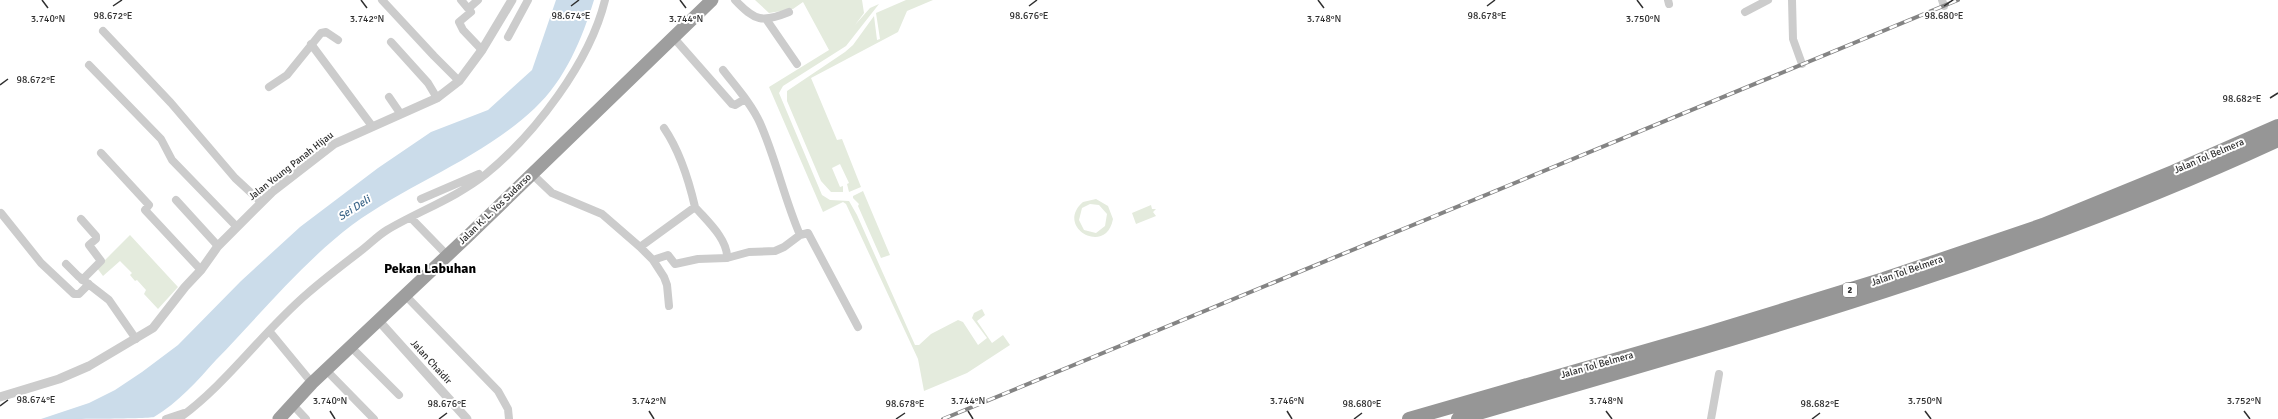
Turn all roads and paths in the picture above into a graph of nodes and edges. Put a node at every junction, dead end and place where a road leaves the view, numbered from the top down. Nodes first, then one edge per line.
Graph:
1 (382, 0) edge
2 (461, 0) edge
3 (478, 0) edge
4 (512, 0) edge
5 (528, 0) edge
6 (605, 0) edge
7 (712, 0) edge
8 (735, 0) edge
9 (1768, 0) edge
10 (1792, 0) edge
11 (469, 8) junction
12 (789, 12) dead end
13 (1745, 12) dead end
14 (766, 19) junction
15 (103, 31) dead end
16 (508, 37) dead end
17 (673, 37) junction
18 (338, 40) dead end
19 (391, 42) dead end
20 (311, 44) junction
21 (482, 50) junction
22 (797, 64) dead end
23 (1802, 64) dead end
24 (89, 65) dead end
25 (723, 70) dead end
26 (460, 81) junction
27 (269, 87) dead end
28 (389, 97) dead end
29 (437, 98) junction
30 (745, 99) junction
31 (400, 113) junction
32 (372, 126) junction
33 (2278, 126) edge
34 (664, 128) dead end
35 (2278, 140) edge
36 (101, 153) dead end
37 (492, 168) junction
38 (532, 174) junction
39 (421, 199) dead end
40 (176, 200) dead end
41 (261, 202) junction
42 (695, 207) junction
43 (1, 213) dead end
44 (411, 218) junction
45 (81, 219) dead end
46 (236, 226) junction
47 (800, 235) junction
48 (218, 246) junction
49 (640, 247) junction
50 (447, 255) junction
51 (728, 258) junction
52 (653, 260) junction
53 (66, 264) dead end
54 (201, 270) junction
55 (86, 282) junction
56 (405, 295) junction
57 (669, 306) dead end
58 (379, 321) junction
59 (858, 327) dead end
60 (270, 332) junction
61 (136, 339) junction
62 (351, 347) junction
63 (326, 370) junction
64 (1720, 374) dead end
65 (312, 383) junction
66 (399, 395) dead end
67 (0, 398) edge
68 (292, 404) junction
69 (186, 412) junction
70 (166, 419) edge
71 (178, 419) edge
72 (279, 419) edge
73 (306, 419) edge
74 (374, 419) edge
75 (467, 419) edge
76 (509, 419) edge
77 (1409, 419) edge
78 (1458, 419) edge
79 (1712, 419) edge

1 - 26 street
2 - 11 street
3 - 11 street
4 - 21 street, Jalan Young Panah Hijau
5 - 16 street
6 - 37 street
7 - 17 highway, Jalan K. L. Yos Sudarso
8 - 14 street
9 - 13 street
10 - 23 street
11 - 21 street
12 - 14 street
14 - 22 street
15 - 41 street
17 - 30 street
17 - 38 highway, Jalan K. L. Yos Sudarso
18 - 20 street
19 - 29 street
20 - 27 street
20 - 32 street
21 - 26 street, Jalan Young Panah Hijau
24 - 46 street
25 - 30 street
26 - 29 street, Jalan Young Panah Hijau
28 - 31 street
29 - 31 street, Jalan Young Panah Hijau
30 - 47 street
31 - 32 street, Jalan Young Panah Hijau
32 - 41 street, Jalan Young Panah Hijau
33 - 77 highway, Jalan Tol Belmera / 2
34 - 42 street
35 - 78 highway, Jalan Tol Belmera / 2
36 - 54 street
37 - 39 street
37 - 44 street
38 - 49 street
38 - 50 highway, Jalan K. L. Yos Sudarso
40 - 48 street
41 - 46 street, Jalan Young Panah Hijau
42 - 49 street
42 - 51 street
43 - 55 street
44 - 50 street
44 - 60 street
45 - 55 street
46 - 48 street, Jalan Young Panah Hijau
47 - 51 street
47 - 59 street
48 - 54 street, Jalan Young Panah Hijau
49 - 52 street
50 - 56 highway, Jalan K. L. Yos Sudarso
51 - 52 street
52 - 57 street
53 - 55 street
54 - 61 street, Jalan Young Panah Hijau
55 - 61 street
56 - 58 highway, Jalan K. L. Yos Sudarso
56 - 76 street
58 - 62 highway, Jalan K. L. Yos Sudarso
58 - 75 street, Jalan Chaidir
60 - 65 street
60 - 69 street
61 - 67 street, Jalan Young Panah Hijau
62 - 63 highway, Jalan K. L. Yos Sudarso
62 - 66 street
63 - 65 highway, Jalan K. L. Yos Sudarso
63 - 74 street
64 - 79 street
65 - 68 highway, Jalan K. L. Yos Sudarso
68 - 72 highway, Jalan K. L. Yos Sudarso
68 - 73 street
69 - 70 street
69 - 71 street

